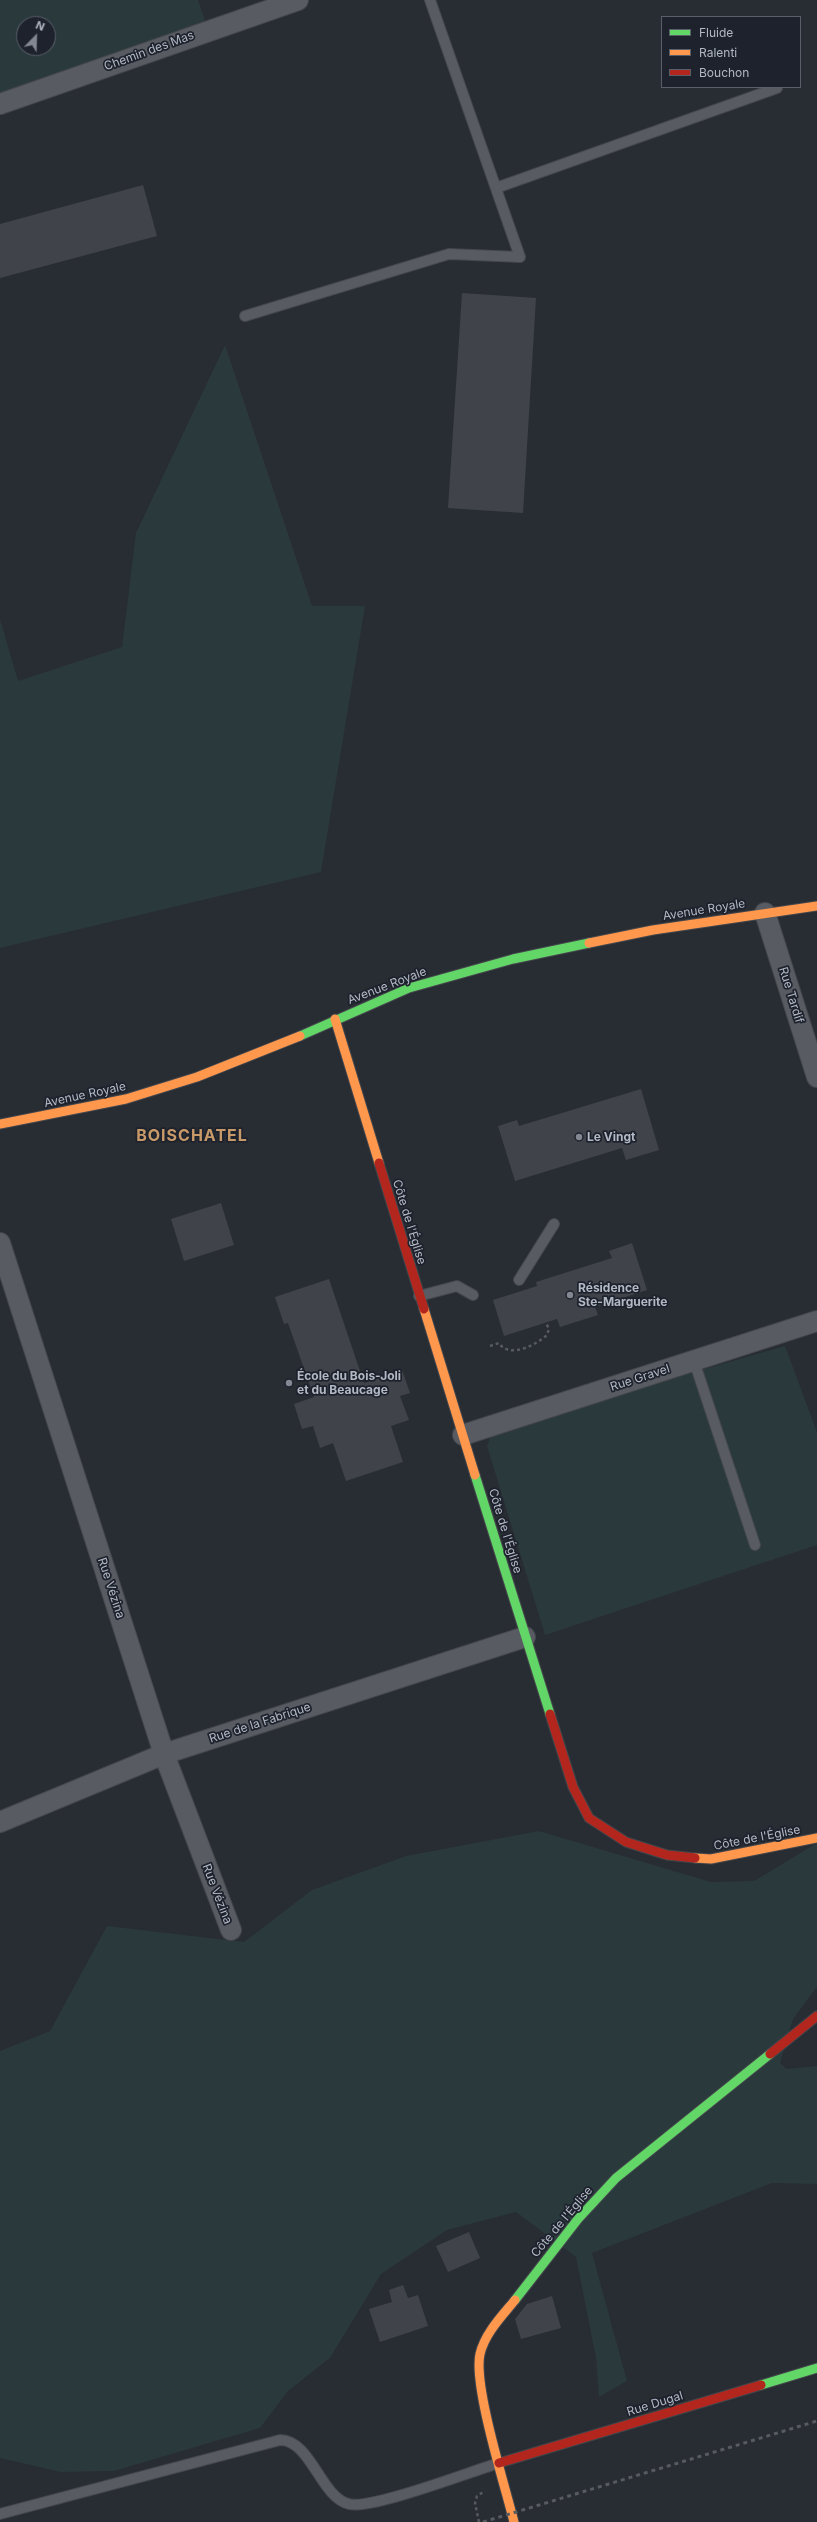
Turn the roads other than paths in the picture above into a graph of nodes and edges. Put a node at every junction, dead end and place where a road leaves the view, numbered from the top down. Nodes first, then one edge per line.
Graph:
1 (298, 0) edge
2 (430, 0) edge
3 (777, 88) dead end
4 (0, 104) edge
5 (496, 188) junction
6 (245, 316) dead end
7 (817, 906) edge
8 (766, 913) junction
9 (335, 1019) junction
10 (817, 1077) edge
11 (0, 1124) edge
12 (554, 1224) dead end
13 (0, 1243) edge
14 (519, 1280) dead end
15 (473, 1295) dead end
16 (419, 1296) junction
17 (817, 1321) edge
18 (694, 1361) junction
19 (463, 1435) junction
20 (755, 1545) dead end
21 (525, 1636) junction
22 (164, 1754) junction
23 (0, 1822) edge
24 (817, 1838) edge
25 (231, 1930) dead end
26 (817, 2016) edge
27 (817, 2368) edge
28 (499, 2463) junction
29 (0, 2514) edge
30 (514, 2522) edge

1 - 4 street, Chemin des Mas
2 - 5 lane
3 - 5 lane
5 - 6 lane
7 - 8 street, Avenue Royale
8 - 9 street, Avenue Royale
8 - 10 street, Rue Tardif
9 - 11 street, Avenue Royale
9 - 16 street, Côte de l'Église
12 - 14 lane
13 - 22 street, Rue Vézina
15 - 16 lane
16 - 19 street, Côte de l'Église
17 - 18 street, Rue Gravel
18 - 19 street, Rue Gravel
18 - 20 lane
19 - 21 street, Côte de l'Église
21 - 22 street, Rue de la Fabrique
21 - 24 street, Côte de l'Église
22 - 23 street, Rue de la Fabrique
22 - 25 street, Rue Vézina
26 - 28 street, Côte de l'Église
27 - 28 street, Rue Dugal
28 - 29 lane
28 - 30 street, Côte de l'Église

